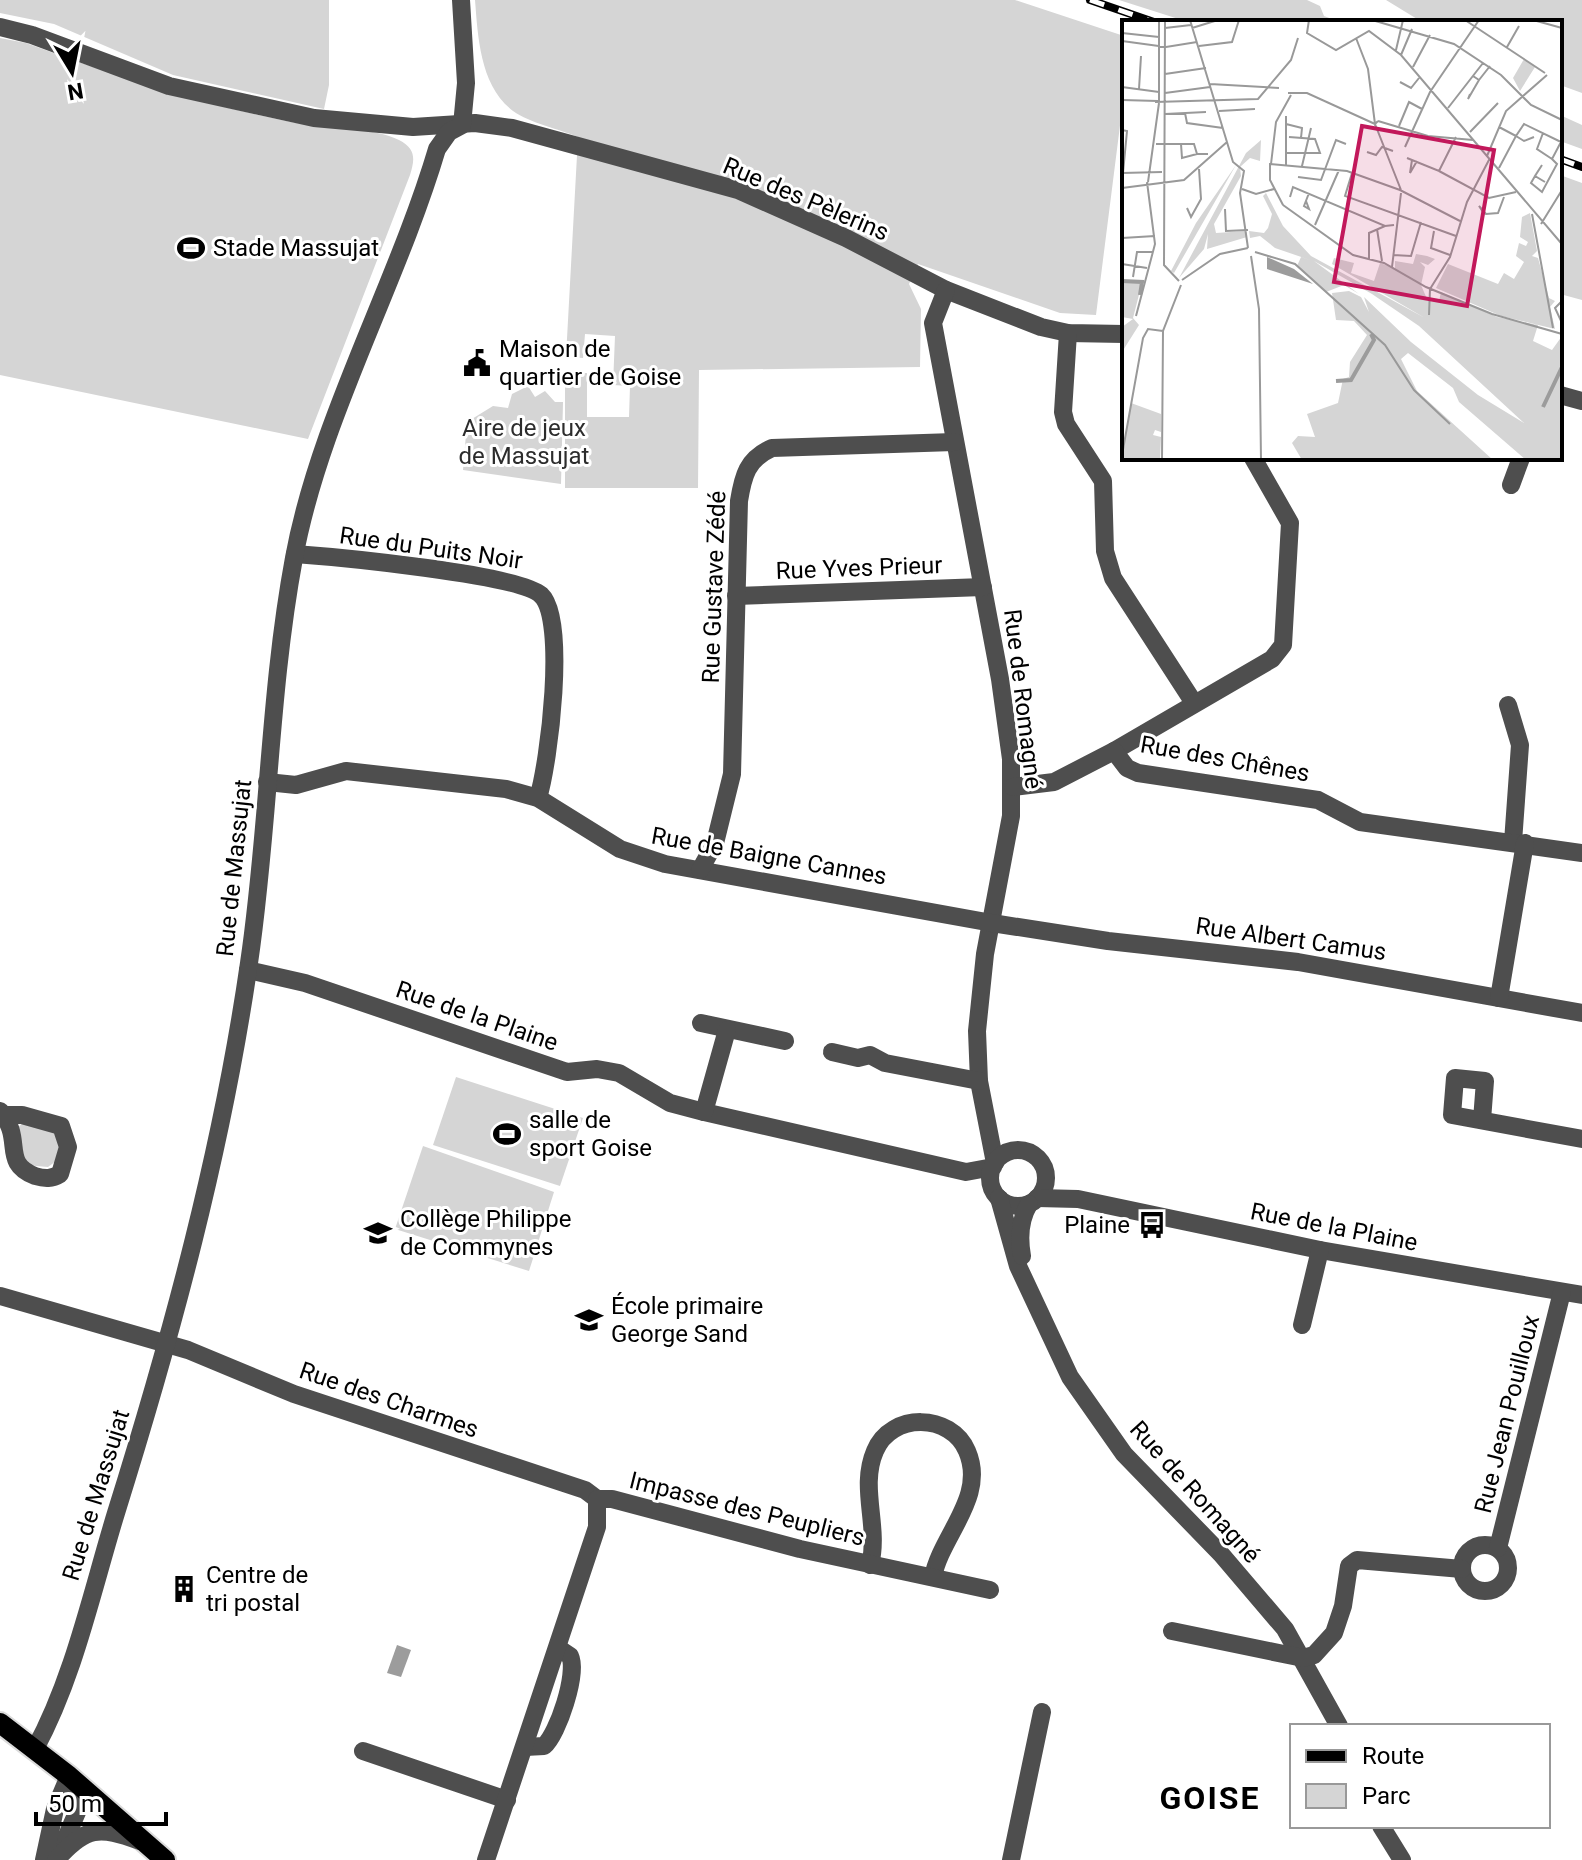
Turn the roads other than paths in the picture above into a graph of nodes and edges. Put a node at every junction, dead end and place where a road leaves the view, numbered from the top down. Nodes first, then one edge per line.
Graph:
1 (461, 0) edge
2 (0, 27) edge
3 (462, 125) junction
4 (946, 290) junction
5 (1068, 333) junction
6 (1122, 334) edge
7 (1562, 396) edge
8 (1582, 401) edge
9 (954, 442) junction
10 (1254, 460) edge
11 (1520, 460) edge
12 (1511, 485) dead end
13 (295, 554) junction
14 (983, 587) junction
15 (736, 596) junction
16 (1194, 703) junction
17 (1508, 705) dead end
18 (1114, 751) junction
19 (267, 782) junction
20 (1013, 787) junction
21 (538, 798) junction
22 (1519, 842) junction
23 (1582, 853) edge
24 (700, 870) junction
25 (992, 923) junction
26 (248, 970) junction
27 (1499, 998) junction
28 (1582, 1013) edge
29 (701, 1023) dead end
30 (727, 1030) junction
31 (785, 1041) dead end
32 (832, 1052) dead end
33 (979, 1081) junction
34 (704, 1112) junction
35 (986, 1118) junction
36 (1482, 1120) dead end
37 (1582, 1139) edge
38 (1022, 1150) junction
39 (994, 1165) junction
40 (966, 1172) junction
41 (1046, 1172) junction
42 (997, 1195) junction
43 (1078, 1199) junction
44 (1033, 1201) junction
45 (1320, 1250) junction
46 (1028, 1282) junction
47 (1562, 1292) junction
48 (1582, 1295) edge
49 (0, 1296) edge
50 (1302, 1325) dead end
51 (165, 1343) junction
52 (597, 1499) junction
53 (1498, 1548) junction
54 (870, 1565) junction
55 (1462, 1569) junction
56 (933, 1577) junction
57 (990, 1590) dead end
58 (1172, 1631) dead end
59 (1303, 1658) junction
60 (1042, 1712) dead end
61 (0, 1723) edge
62 (1338, 1724) edge
63 (35, 1749) junction
64 (363, 1751) dead end
65 (74, 1780) junction
66 (507, 1800) junction
67 (1383, 1829) edge
68 (145, 1842) junction
69 (44, 1860) edge
70 (56, 1860) edge
71 (165, 1860) edge
72 (486, 1860) edge
73 (1011, 1860) edge
74 (1387, 1860) edge
75 (1402, 1860) edge

1 - 3 street
2 - 3 street, Rue des Pèlerins
3 - 4 street, Rue des Pèlerins
3 - 13 street, Rue de Massujat
4 - 5 street, Rue des Pèlerins
4 - 9 street, Rue de Romagné
5 - 6 street, Rue des Pèlerins
5 - 16 street
7 - 8 street
9 - 14 street, Rue de Romagné
9 - 15 street, Rue Gustave Zédé
10 - 16 street
11 - 12 street
13 - 19 street, Rue de Massujat
13 - 21 street, Rue du Puits Noir
14 - 15 street, Rue Yves Prieur
14 - 20 street, Rue de Romagné
15 - 24 street, Rue Gustave Zédé
16 - 18 street
17 - 22 street
18 - 20 street, Rue des Chênes
18 - 22 street, Rue des Chênes
19 - 21 street, Rue de Baigne Cannes
19 - 26 street, Rue de Massujat
20 - 25 street, Rue de Romagné
21 - 24 street, Rue de Baigne Cannes
22 - 23 street, Rue des Chênes
22 - 27 street
24 - 25 street, Rue de Baigne Cannes
25 - 27 street, Rue Albert Camus
25 - 33 street, Rue de Romagné
26 - 34 street, Rue de la Plaine
26 - 51 street, Rue de Massujat
27 - 28 street, Rue Albert Camus
29 - 30 street
30 - 31 street
30 - 34 street
32 - 33 street
33 - 35 street, Rue de Romagné
34 - 40 street, Rue de la Plaine
35 - 38 street
35 - 39 street, Rue de Romagné
36 - 37 street
38 - 39 street
38 - 41 street
39 - 40 street, Rue de la Plaine
39 - 42 street
40 - 42 street, Rue de la Plaine
41 - 43 street, Rue de la Plaine
41 - 44 street
42 - 44 street
42 - 46 street, Rue de Romagné
43 - 44 street, Rue de la Plaine
43 - 45 street, Rue de la Plaine
44 - 46 street, Rue de Romagné
45 - 47 street, Rue de la Plaine
45 - 50 street
46 - 59 street, Rue de Romagné
47 - 48 street, Rue de la Plaine
47 - 53 street, Rue Jean Pouilloux
49 - 51 street, Rue des Charmes
51 - 52 street, Rue des Charmes
51 - 63 street, Rue de Massujat
52 - 54 street, Impasse des Peupliers
52 - 66 street, Impasse des Peupliers
53 - 55 street, Rue Jean Pouilloux
53 - 55 street, Rue Jean Pouilloux
54 - 56 street, Impasse des Peupliers
54 - 56 street
55 - 59 street
56 - 57 street, Impasse des Peupliers
58 - 59 street
59 - 62 street, Rue de Romagné
60 - 73 street
61 - 63 main road
63 - 65 main road
64 - 66 street
65 - 68 main road
65 - 69 street
65 - 70 street
66 - 72 street, Impasse des Peupliers
67 - 74 street
67 - 75 street
68 - 70 street
68 - 71 main road

